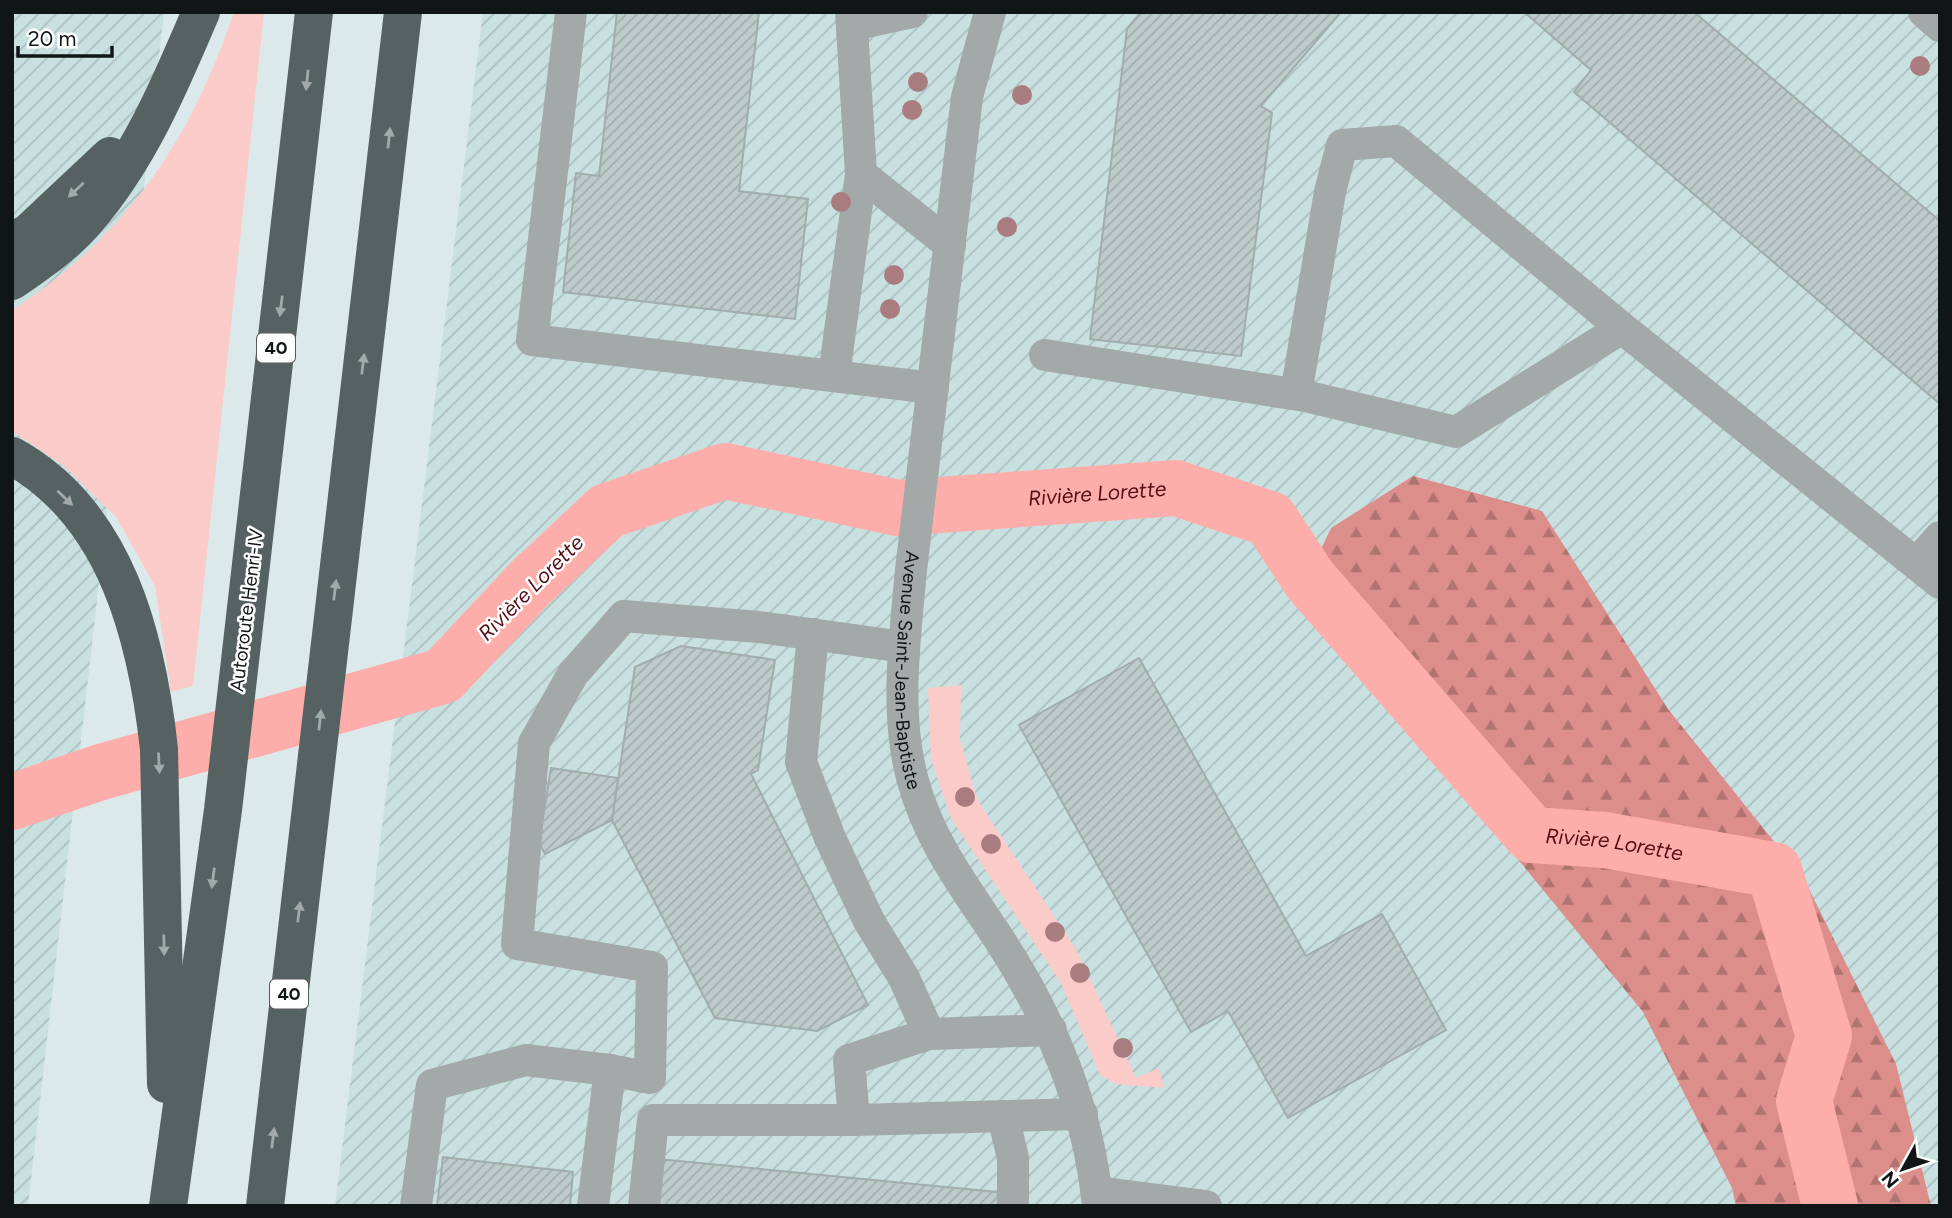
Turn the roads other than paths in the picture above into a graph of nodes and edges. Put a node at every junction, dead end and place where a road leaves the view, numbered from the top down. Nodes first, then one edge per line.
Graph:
1 (201, 12) edge
2 (314, 12) edge
3 (403, 12) edge
4 (571, 12) edge
5 (912, 12) edge
6 (990, 12) edge
7 (1924, 12) edge
8 (851, 18) edge
9 (1940, 26) edge
10 (170, 85) junction
11 (861, 174) junction
12 (12, 241) edge
13 (950, 245) junction
14 (12, 281) edge
15 (1622, 328) junction
16 (1045, 355) dead end
17 (834, 376) junction
18 (933, 388) junction
19 (1296, 394) junction
20 (12, 456) edge
21 (1940, 537) edge
22 (1928, 573) edge
23 (813, 634) junction
24 (904, 647) junction
25 (1051, 1030) junction
26 (929, 1034) junction
27 (610, 1070) junction
28 (650, 1078) junction
29 (1082, 1114) junction
30 (1003, 1116) junction
31 (653, 1120) junction
32 (854, 1120) junction
33 (1097, 1199) edge
34 (1194, 1205) edge
35 (168, 1206) edge
36 (265, 1206) edge
37 (416, 1206) edge
38 (593, 1206) edge
39 (645, 1206) edge
40 (1013, 1206) edge

1 - 10 highway
2 -> 35 highway, Autoroute Henri-IV / 40
36 -> 3 highway, 40
4 - 17 street
5 - 8 street
6 - 13 street, Avenue Saint-Jean-Baptiste
7 - 9 street
8 - 11 street
10 -> 12 highway
10 - 14 highway
11 - 13 street
11 - 17 street
13 - 18 street, Avenue Saint-Jean-Baptiste
15 - 19 street
15 - 19 street
15 - 22 street
16 - 19 street
17 - 18 street
18 - 24 street, Avenue Saint-Jean-Baptiste
20 -> 35 highway
21 - 22 street
23 - 24 street
23 - 26 street
23 - 28 street
24 - 25 street, Avenue Saint-Jean-Baptiste
25 - 26 street
25 - 29 street, Avenue Saint-Jean-Baptiste
26 - 32 street
27 - 28 street
27 - 37 street
27 - 38 street
28 - 31 street
29 - 30 street
29 - 33 street, Avenue Saint-Jean-Baptiste
30 - 32 street
30 - 40 street
31 - 32 street
31 - 39 street
33 - 34 street

